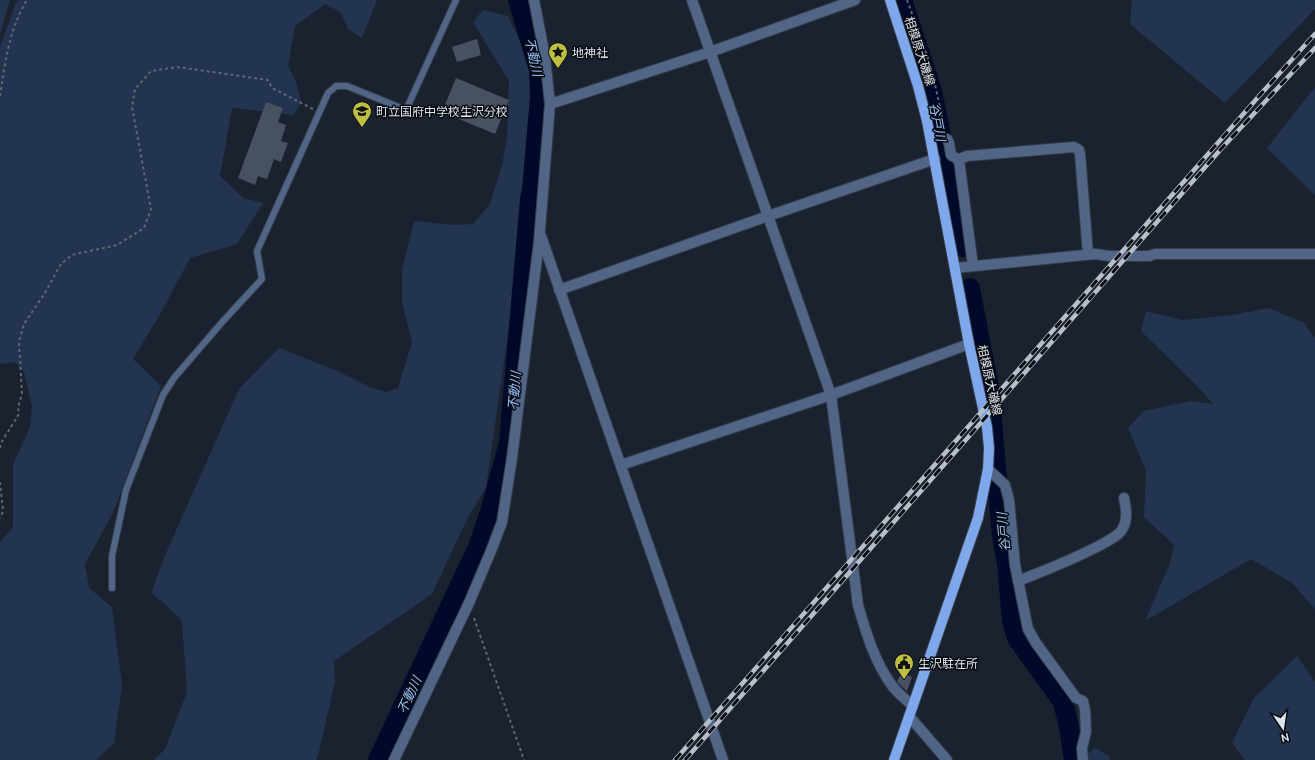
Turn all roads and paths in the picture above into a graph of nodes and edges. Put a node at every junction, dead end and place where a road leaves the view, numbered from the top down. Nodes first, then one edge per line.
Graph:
1 (26, 0) edge
2 (456, 0) edge
3 (534, 0) edge
4 (692, 0) edge
5 (855, 0) edge
6 (890, 0) edge
7 (907, 0) edge
8 (710, 52) junction
9 (0, 96) edge
10 (550, 104) junction
11 (320, 112) junction
12 (947, 139) joint
13 (935, 159) junction
14 (959, 162) junction
15 (768, 216) junction
16 (539, 231) junction
17 (1088, 254) junction
18 (1315, 254) edge
19 (973, 266) junction
20 (955, 268) junction
21 (559, 290) junction
22 (969, 344) junction
23 (831, 395) junction
24 (0, 448) edge
25 (621, 465) junction
26 (991, 472) junction
27 (0, 482) edge
28 (1124, 498) dead end
29 (0, 518) edge
30 (1018, 581) junction
31 (112, 588) dead end
32 (469, 603) junction
33 (911, 711) junction
34 (394, 760) edge
35 (524, 760) edge
36 (723, 760) edge
37 (894, 760) edge
38 (947, 760) edge
39 (1083, 760) edge

1 - 9 path
2 - 11 lane
3 - 10 street
4 - 8 street
5 - 8 street
6 - 13 main road, 相模原大磯線
7 - 12 path
8 - 10 street
8 - 15 street
10 - 16 street
11 - 24 path
11 - 31 lane
12 - 14 street
13 - 15 street
13 - 20 main road, 相模原大磯線
14 - 17 street
14 - 19 street
15 - 21 street
15 - 23 street
16 - 21 street
16 - 32 street
17 - 18 street
17 - 19 street
19 - 20 street
20 - 22 main road, 相模原大磯線
21 - 25 street
22 - 23 street
22 - 26 main road, 相模原大磯線
23 - 25 street
23 - 33 street
25 - 36 street
26 - 30 street
26 - 33 main road, 相模原大磯線
27 - 29 path
28 - 30 street
30 - 39 street
32 - 34 street
32 - 35 path
33 - 37 main road, 相模原大磯線
33 - 38 street

